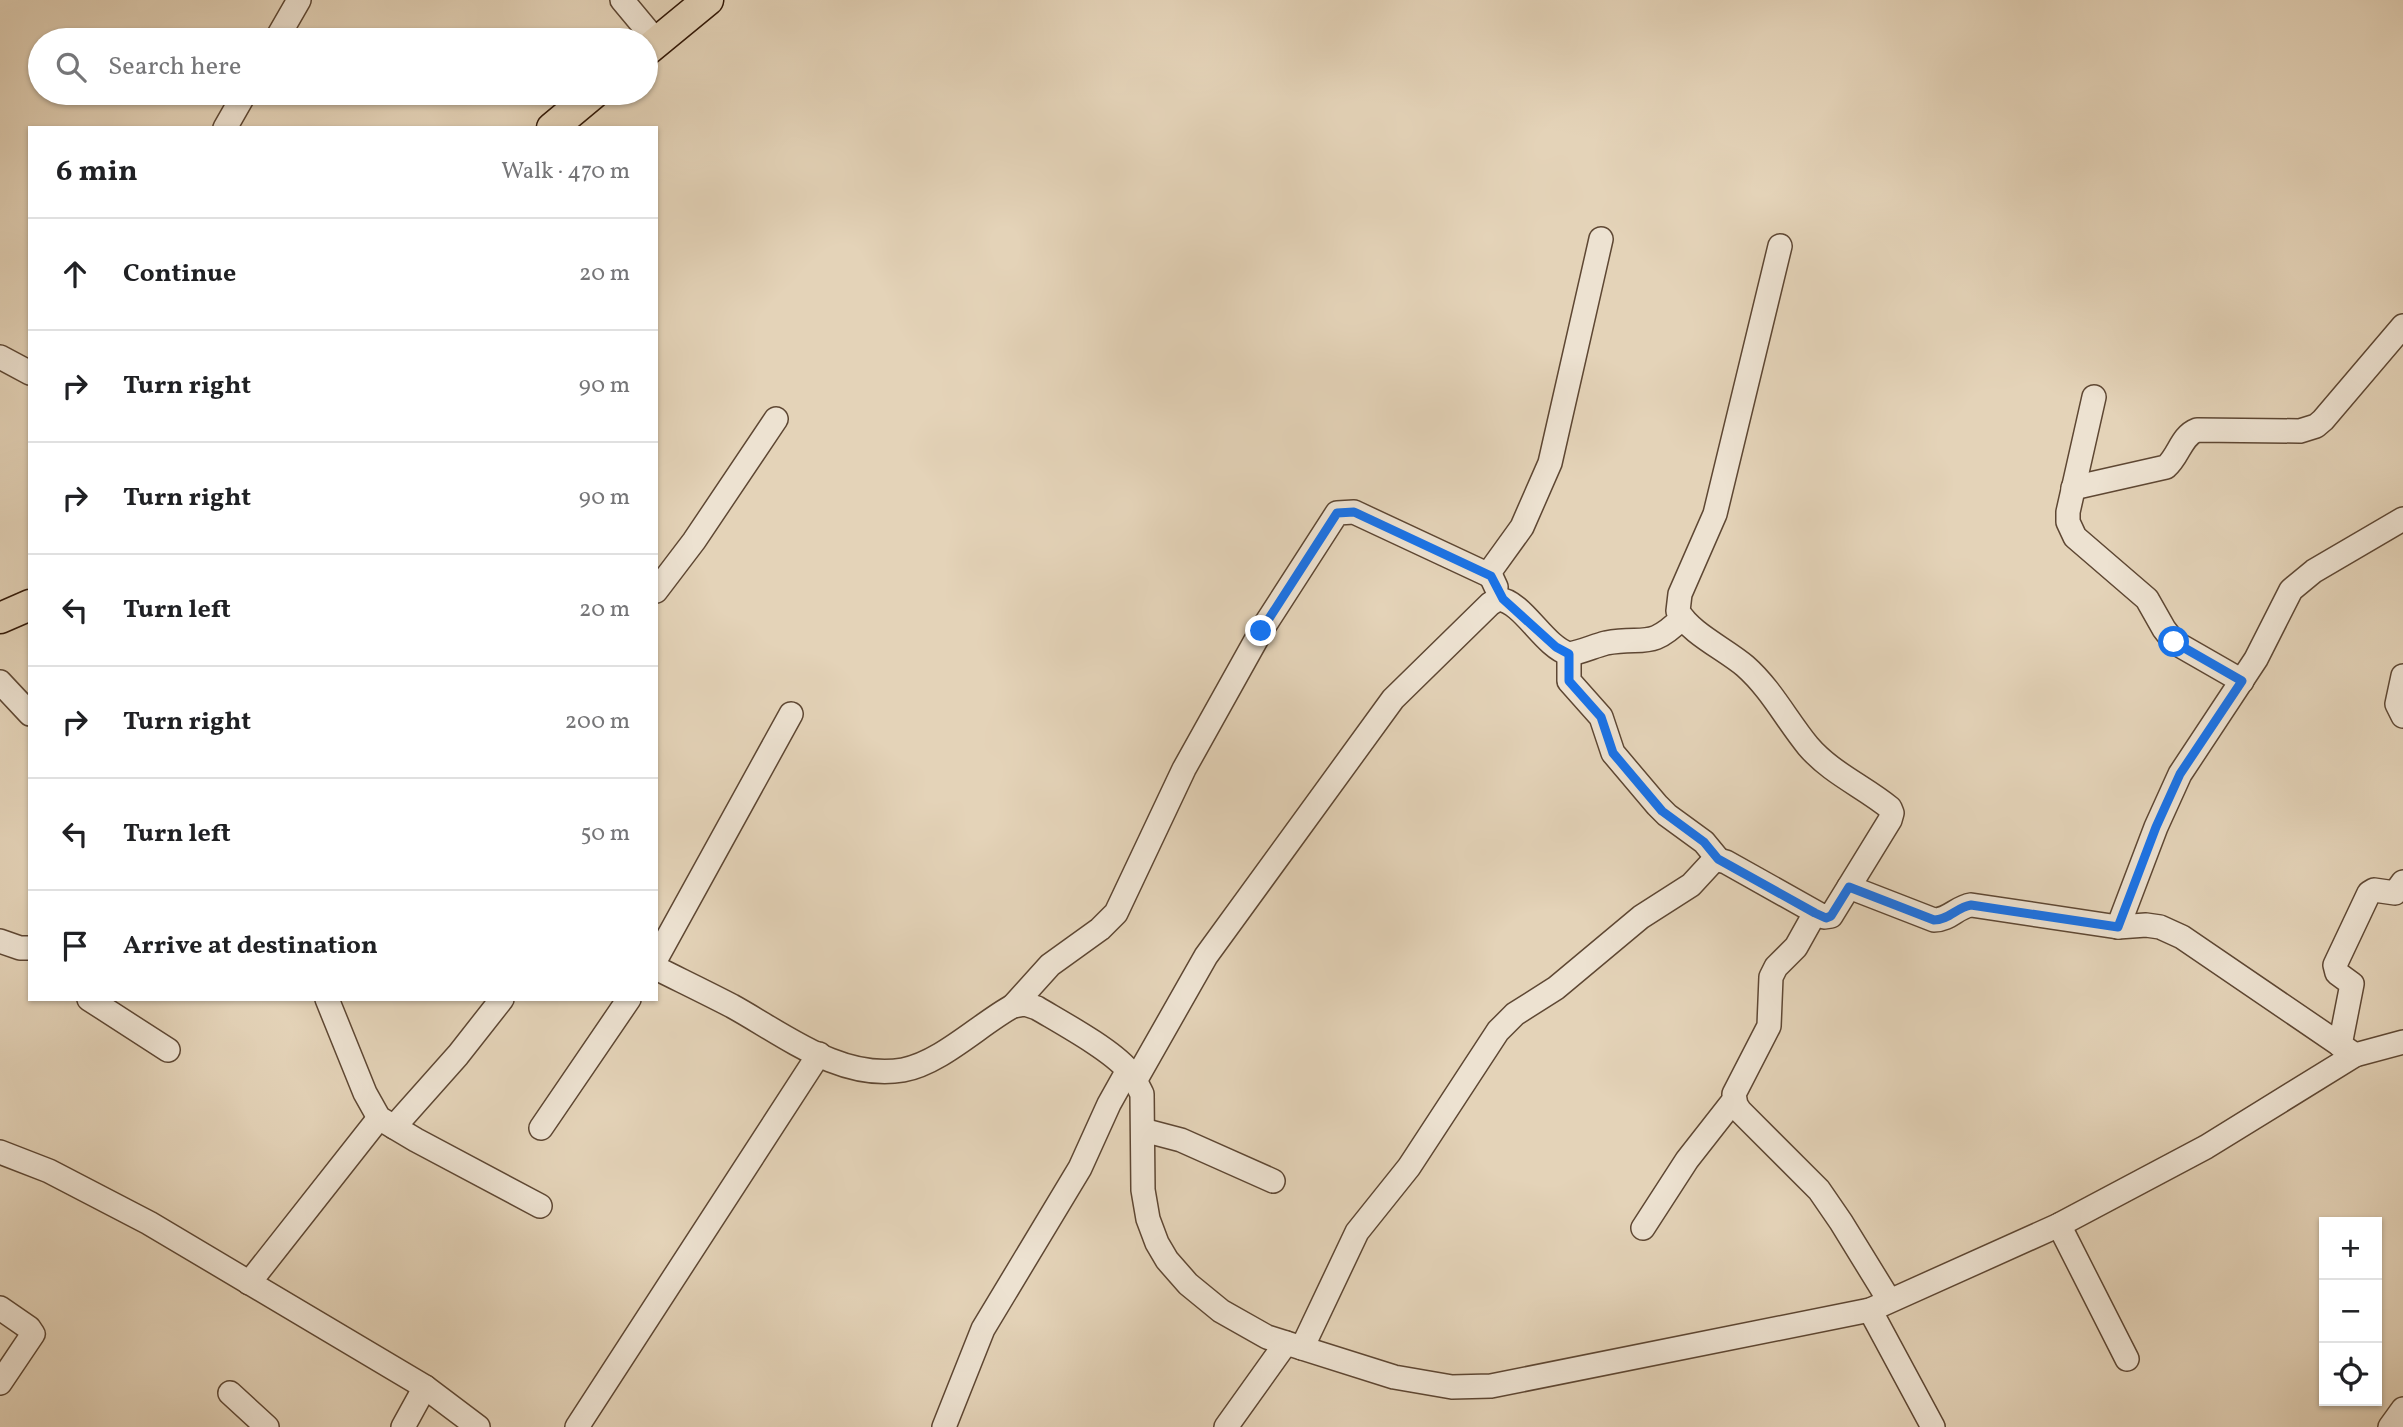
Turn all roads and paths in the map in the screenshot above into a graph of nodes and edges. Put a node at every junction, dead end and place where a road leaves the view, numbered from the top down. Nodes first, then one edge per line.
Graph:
1 (299, 0) edge
2 (622, 0) edge
3 (708, 0) edge
4 (283, 28) edge
5 (640, 28) edge
6 (658, 40) edge
7 (240, 105) edge
8 (580, 105) edge
9 (230, 126) edge
10 (554, 126) edge
11 (1601, 239) dead end
12 (1780, 246) dead end
13 (2403, 326) edge
14 (0, 357) edge
15 (28, 372) edge
16 (2094, 397) dead end
17 (776, 419) dead end
18 (2074, 488) junction
19 (2403, 519) edge
20 (1491, 576) junction
21 (658, 587) edge
22 (1503, 599) junction
23 (28, 606) edge
24 (0, 618) edge
25 (1682, 618) junction
26 (1569, 654) junction
27 (2403, 676) edge
28 (2242, 681) junction
29 (0, 682) edge
30 (28, 712) edge
31 (791, 714) dead end
32 (2403, 716) edge
33 (1718, 859) junction
34 (2403, 882) edge
35 (1849, 887) junction
36 (1815, 913) junction
37 (2118, 927) junction
38 (658, 955) edge
39 (658, 969) edge
40 (92, 1001) edge
41 (328, 1001) edge
42 (500, 1001) edge
43 (628, 1001) edge
44 (1013, 1006) junction
45 (2403, 1042) edge
46 (169, 1050) dead end
47 (2347, 1050) junction
48 (819, 1054) junction
49 (1131, 1075) junction
50 (1734, 1100) junction
51 (387, 1122) junction
52 (541, 1128) dead end
53 (1143, 1130) junction
54 (3, 1159) edge
55 (1273, 1181) dead end
56 (540, 1206) dead end
57 (2059, 1225) junction
58 (1643, 1228) dead end
59 (249, 1283) junction
60 (1880, 1305) junction
61 (0, 1308) edge
62 (1294, 1346) junction
63 (2127, 1359) dead end
64 (0, 1383) edge
65 (425, 1387) junction
66 (230, 1394) dead end
67 (2403, 1409) edge
68 (267, 1427) edge
69 (403, 1427) edge
70 (478, 1427) edge
71 (577, 1427) edge
72 (944, 1427) edge
73 (1226, 1427) edge
74 (1933, 1427) edge
75 (2390, 1427) edge

1 - 4 street
2 - 5 street
3 - 6 main road
7 - 9 street
8 - 10 main road
11 - 20 street
12 - 25 street
13 - 18 street
14 - 15 street
16 - 18 street
17 - 21 street
18 - 28 street
19 - 28 street
20 - 22 street
20 - 44 street
22 - 26 street
22 - 49 street
23 - 24 main road
25 - 26 street
25 - 35 street
26 - 33 street
27 - 32 street
28 - 37 street
29 - 30 street
31 - 38 street
33 - 36 street
33 - 62 street
34 - 47 street
35 - 36 street
35 - 37 street
36 - 50 street
37 - 47 street
39 - 48 street
40 - 46 street
41 - 51 street
42 - 51 street
43 - 52 street
44 - 48 street
44 - 49 street
45 - 47 street
47 - 57 street
48 - 71 street
49 - 53 street
49 - 72 street
50 - 58 street
50 - 60 street
51 - 56 street
51 - 59 street
53 - 55 street
53 - 62 street
54 - 59 street
57 - 60 street
57 - 63 street
59 - 65 street
60 - 62 street
60 - 74 street
61 - 64 street
62 - 73 street
65 - 69 street
65 - 70 street
66 - 68 street
67 - 75 street

